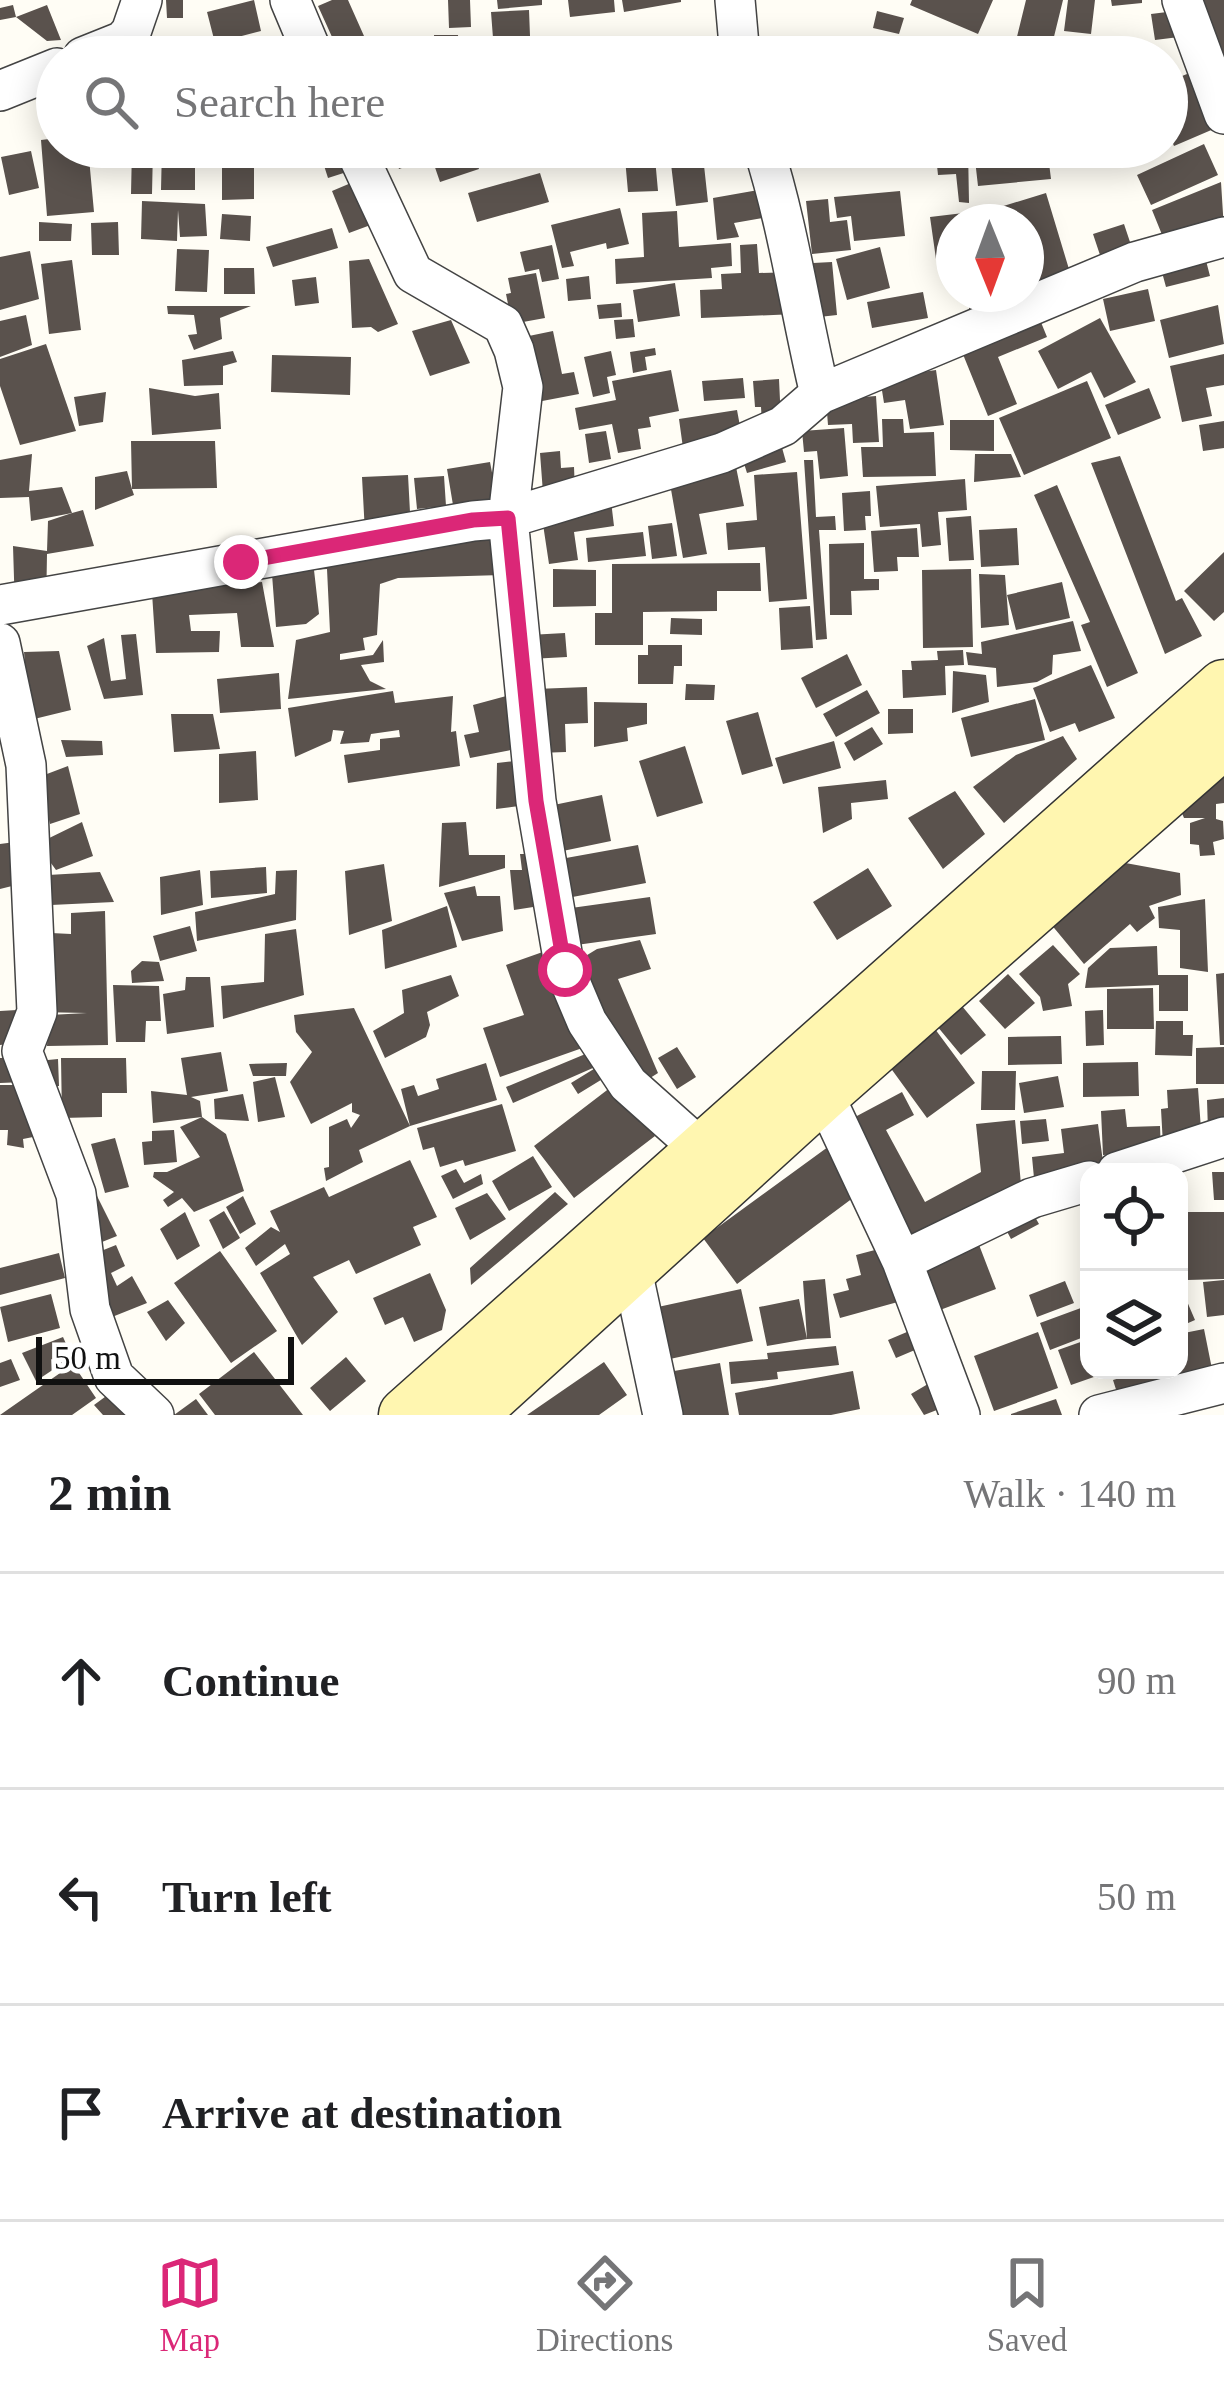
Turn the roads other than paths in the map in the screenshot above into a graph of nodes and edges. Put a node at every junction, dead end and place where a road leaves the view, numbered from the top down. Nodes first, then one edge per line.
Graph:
1 (142, 0) edge
2 (290, 0) edge
3 (735, 0) edge
4 (1182, 0) edge
5 (127, 36) edge
6 (305, 36) edge
7 (738, 36) edge
8 (36, 76) edge
9 (0, 91) edge
10 (1224, 114) edge
11 (364, 168) edge
12 (769, 168) edge
13 (1224, 237) edge
14 (820, 394) junction
15 (508, 518) junction
16 (0, 605) edge
17 (0, 644) edge
18 (1224, 687) edge
19 (1224, 740) edge
20 (11, 1050) edge
21 (823, 1094) junction
22 (1224, 1136) edge
23 (702, 1150) junction
24 (1144, 1163) edge
25 (1080, 1184) edge
26 (902, 1262) junction
27 (632, 1270) junction
28 (1224, 1383) edge
29 (154, 1415) edge
30 (406, 1415) edge
31 (469, 1415) edge
32 (663, 1415) edge
33 (960, 1415) edge
34 (1099, 1415) edge

1 - 5 street
2 - 6 street
3 - 7 street
4 - 10 street
8 - 9 street
11 - 15 street
12 - 14 street
13 - 14 street
14 - 15 street
15 - 16 street
15 - 23 street
17 - 20 street
18 - 23 main road
19 - 21 main road
20 - 29 street
21 - 26 street
21 - 27 main road
22 - 24 street
23 - 30 main road
25 - 26 street
26 - 33 street
27 - 31 main road
27 - 32 street
28 - 34 street

